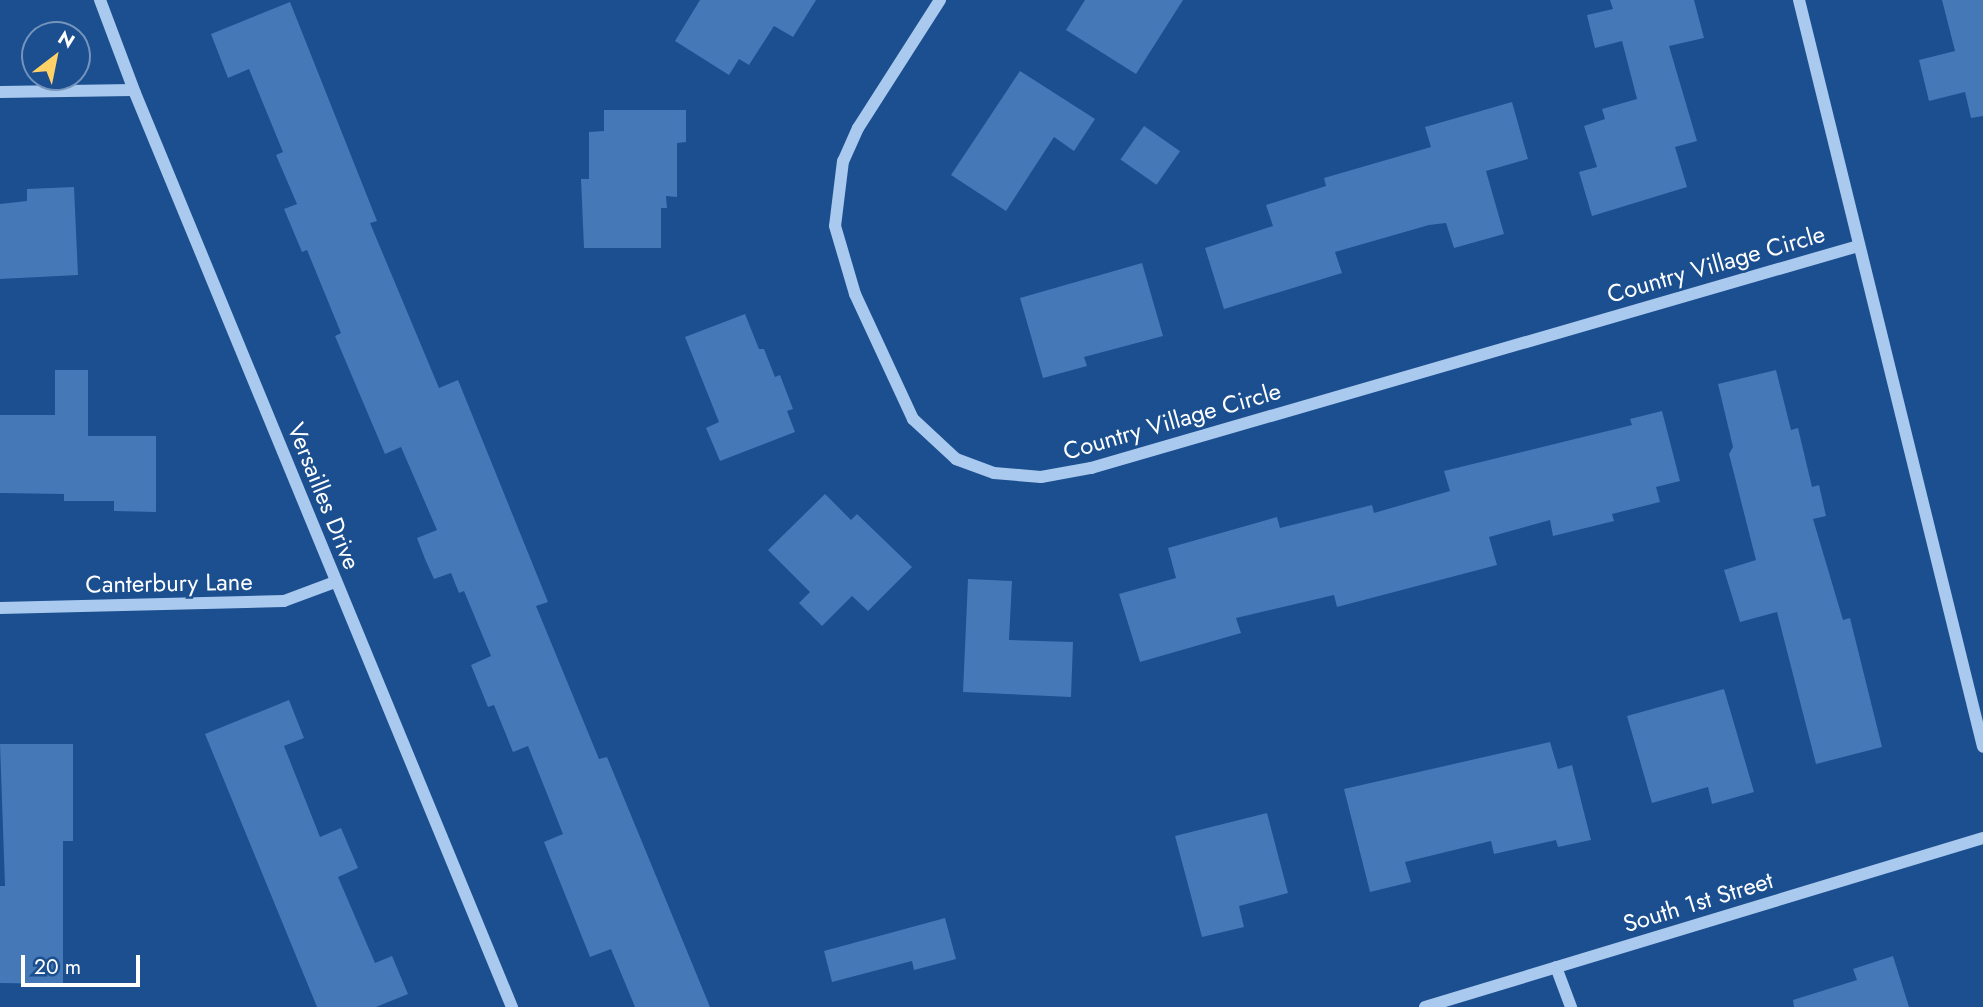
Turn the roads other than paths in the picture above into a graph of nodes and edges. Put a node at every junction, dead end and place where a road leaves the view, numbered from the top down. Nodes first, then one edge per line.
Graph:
1 (100, 0) edge
2 (940, 0) edge
3 (1799, 0) edge
4 (133, 90) junction
5 (0, 92) edge
6 (1858, 246) junction
7 (335, 582) junction
8 (0, 608) edge
9 (1983, 747) edge
10 (1983, 838) edge
11 (1556, 967) junction
12 (512, 1007) edge
13 (1425, 1007) edge
14 (1571, 1007) edge

1 - 4 street, Versailles Drive
2 - 6 street, Country Village Circle
3 - 6 street, Country Village Circle
4 - 5 street
4 - 7 street, Versailles Drive
6 - 9 street, Country Village Circle
7 - 8 street, Canterbury Lane
7 - 12 street, Versailles Drive
10 - 11 street, South 1st Street
11 - 13 street, South 1st Street
11 - 14 street

